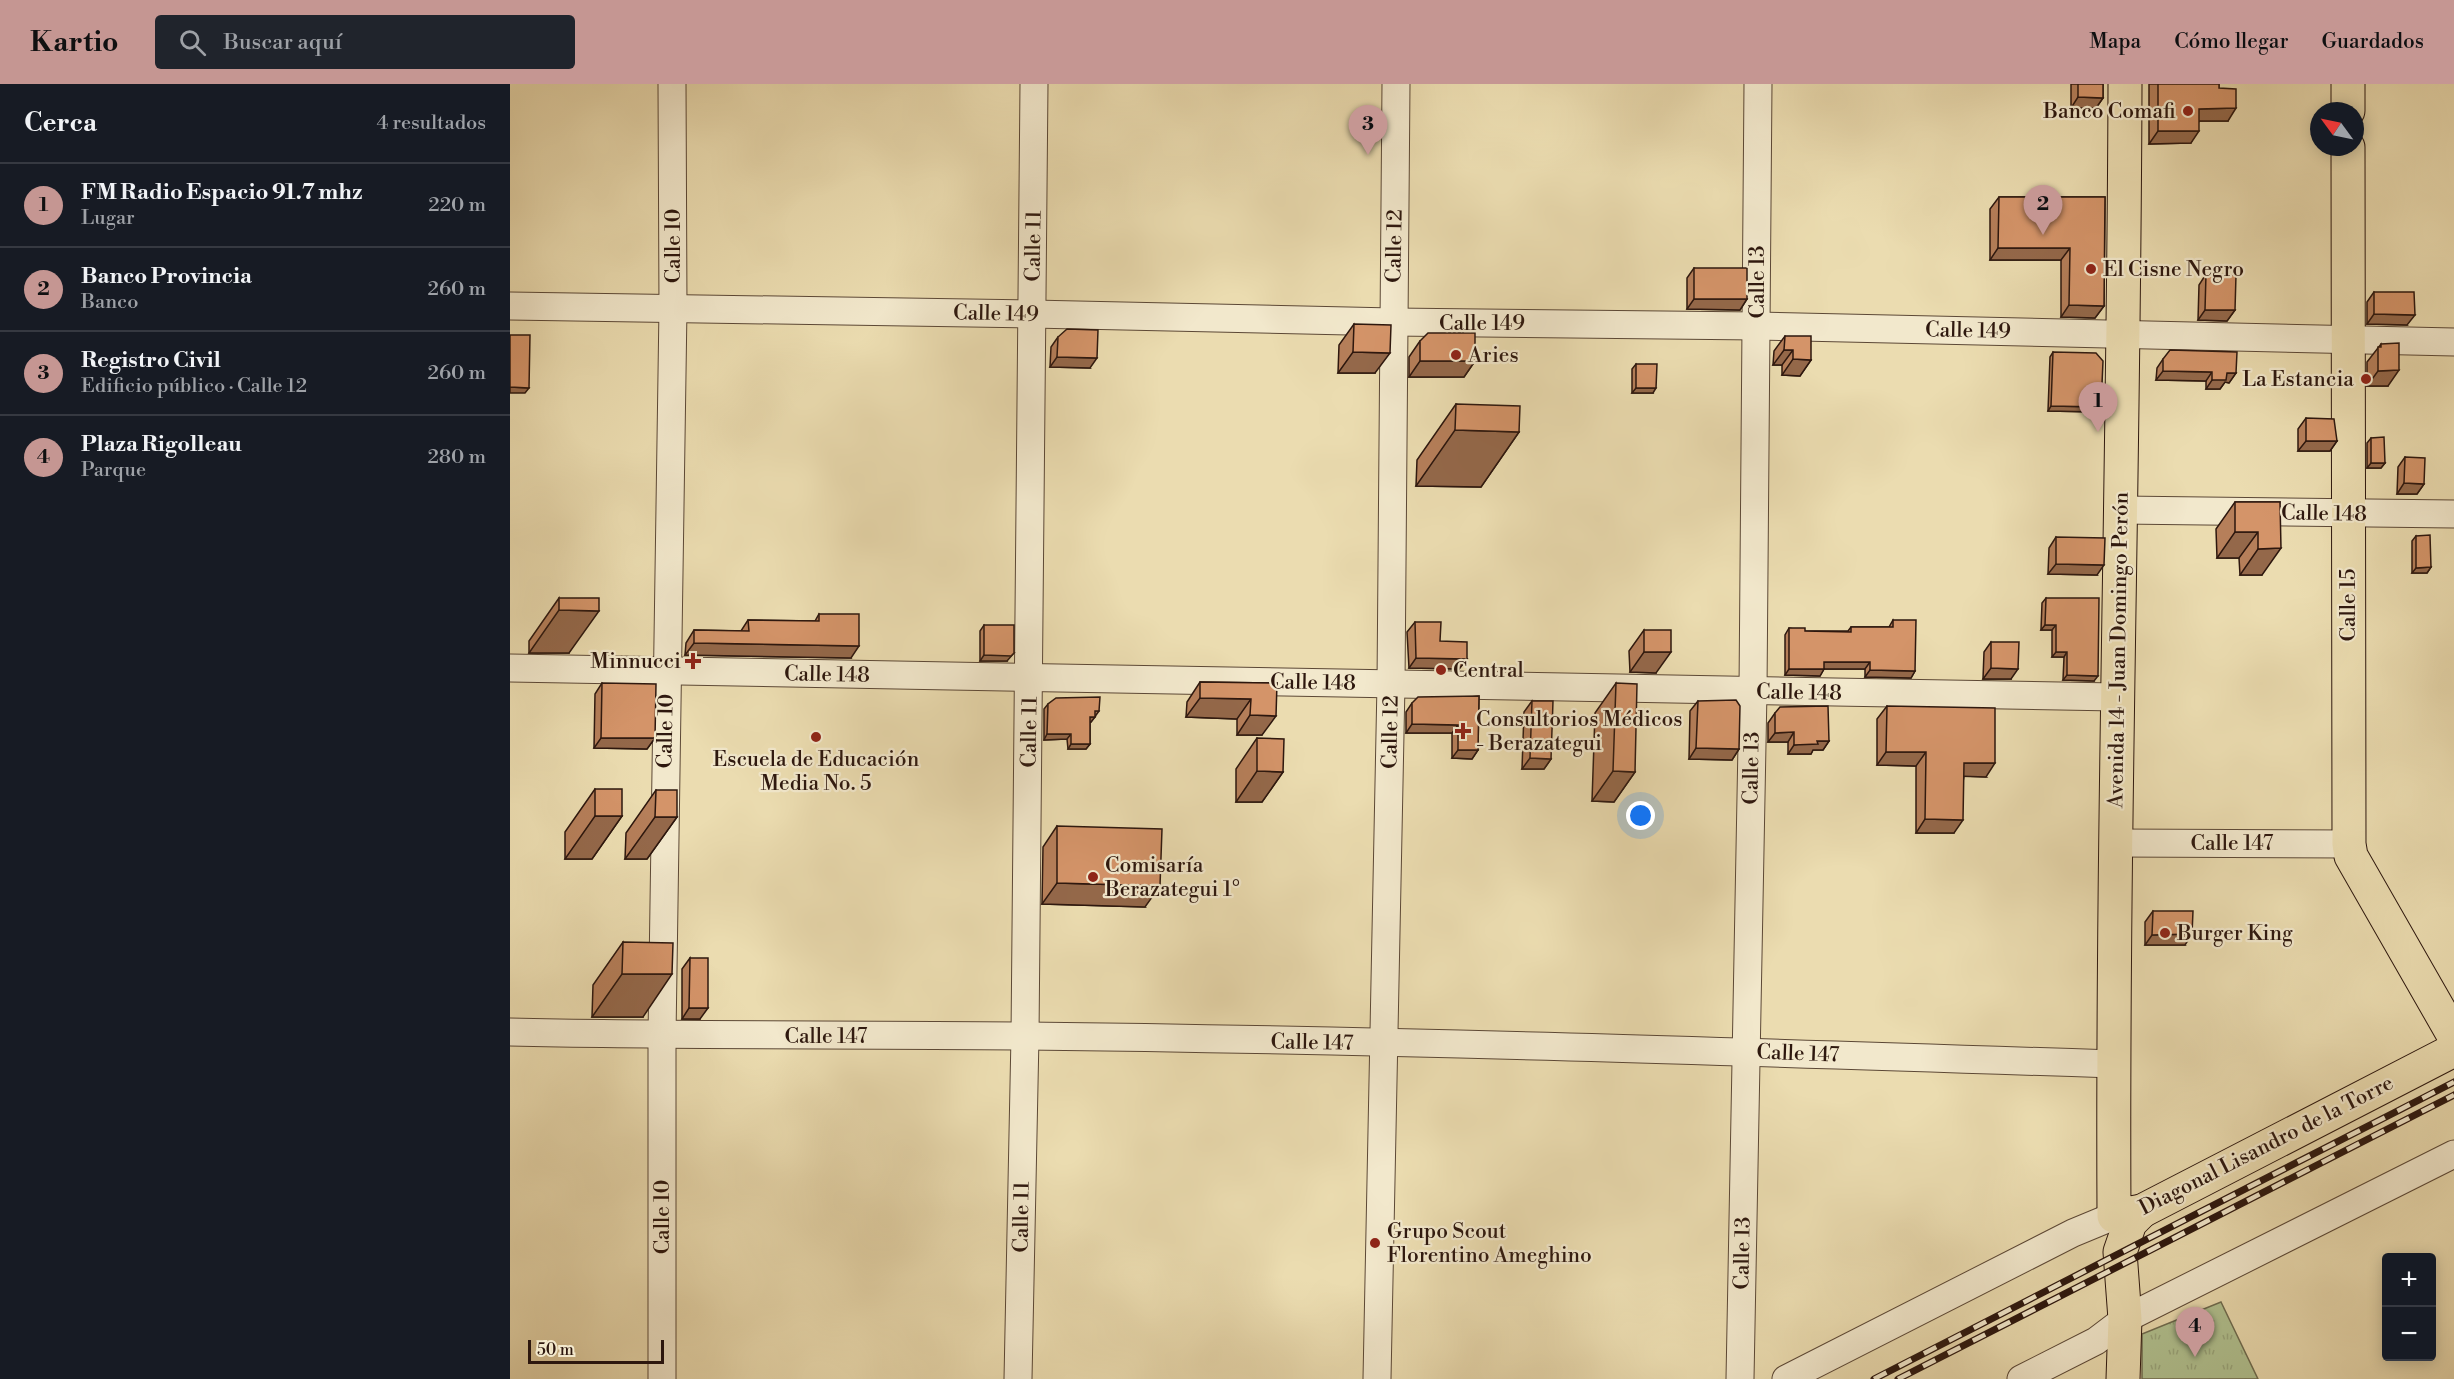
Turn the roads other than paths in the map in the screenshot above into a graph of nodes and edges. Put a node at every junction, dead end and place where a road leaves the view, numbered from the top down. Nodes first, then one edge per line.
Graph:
1 (672, 84) edge
2 (1034, 84) edge
3 (1396, 84) edge
4 (1758, 84) edge
5 (2125, 84) edge
6 (2348, 84) edge
7 (2348, 102) edge
8 (2348, 156) edge
9 (510, 306) edge
10 (673, 308) junction
11 (1032, 314) junction
12 (1393, 322) junction
13 (1757, 326) junction
14 (2124, 333) junction
15 (2349, 339) junction
16 (2454, 342) edge
17 (2121, 510) junction
18 (2347, 514) junction
19 (2454, 514) edge
20 (510, 668) edge
21 (666, 671) junction
22 (1029, 677) junction
23 (1391, 684) junction
24 (1753, 691) junction
25 (2116, 698) junction
26 (2114, 843) junction
27 (2349, 844) junction
28 (510, 1032) edge
29 (662, 1036) junction
30 (1025, 1036) junction
31 (2454, 1036) edge
32 (1384, 1043) junction
33 (2454, 1050) edge
34 (1746, 1052) junction
35 (2113, 1064) junction
36 (2454, 1154) edge
37 (2128, 1214) junction
38 (2073, 1233) junction
39 (2121, 1252) junction
40 (2125, 1319) junction
41 (662, 1379) edge
42 (1018, 1379) edge
43 (1377, 1379) edge
44 (1740, 1379) edge
45 (1786, 1379) edge
46 (2021, 1379) edge
47 (2123, 1379) edge

1 - 10 street, Calle 10
2 - 11 street, Calle 11
3 - 12 street, Calle 12
4 - 13 street, Calle 13
5 - 14 main road, Avenida 14 - Juan Domingo Perón
6 - 7 main road
8 - 15 main road, Calle 15
9 - 10 street, Calle 149
10 - 11 street, Calle 149
10 - 21 street, Calle 10
11 - 12 street, Calle 149
11 - 22 street, Calle 11
12 - 13 street, Calle 149
12 - 23 street, Calle 12
13 - 14 street, Calle 149
13 - 24 street, Calle 13
14 - 15 street, Calle 149
14 - 17 main road, Avenida 14 - Juan Domingo Perón
15 - 16 street, Calle 149
15 - 18 main road, Calle 15
17 - 18 street, Calle 148
17 - 25 main road, Avenida 14 - Juan Domingo Perón
18 - 19 street, Calle 148
18 - 27 main road, Calle 15
20 - 21 street, Calle 148
21 - 22 street, Calle 148
21 - 29 street, Calle 10
22 - 23 street, Calle 148
22 - 30 street, Calle 11
23 - 24 street, Calle 148
23 - 32 street, Calle 12
24 - 25 street, Calle 148
24 - 34 street, Calle 13
25 - 26 main road, Avenida 14 - Juan Domingo Perón
26 - 27 street, Calle 147
26 - 35 main road, Avenida 14 - Juan Domingo Perón
27 - 31 main road, Calle 15
28 - 29 street, Calle 147
29 - 30 street, Calle 147
29 - 41 street, Calle 10
30 - 32 street, Calle 147
30 - 42 street, Calle 11
32 - 34 street, Calle 147
32 - 43 street, Calle 12
33 - 37 main road, Diagonal Lisandro de la Torre
34 - 35 street, Calle 147
34 - 44 street, Calle 13
35 - 37 main road, Avenida 14 - Juan Domingo Perón
36 - 40 street
37 - 38 street, Diagonal Lisandro de la Torre
37 - 39 main road
38 - 39 street
38 - 45 street, Diagonal Lisandro de la Torre
39 - 40 main road
40 - 46 street
40 - 47 main road

